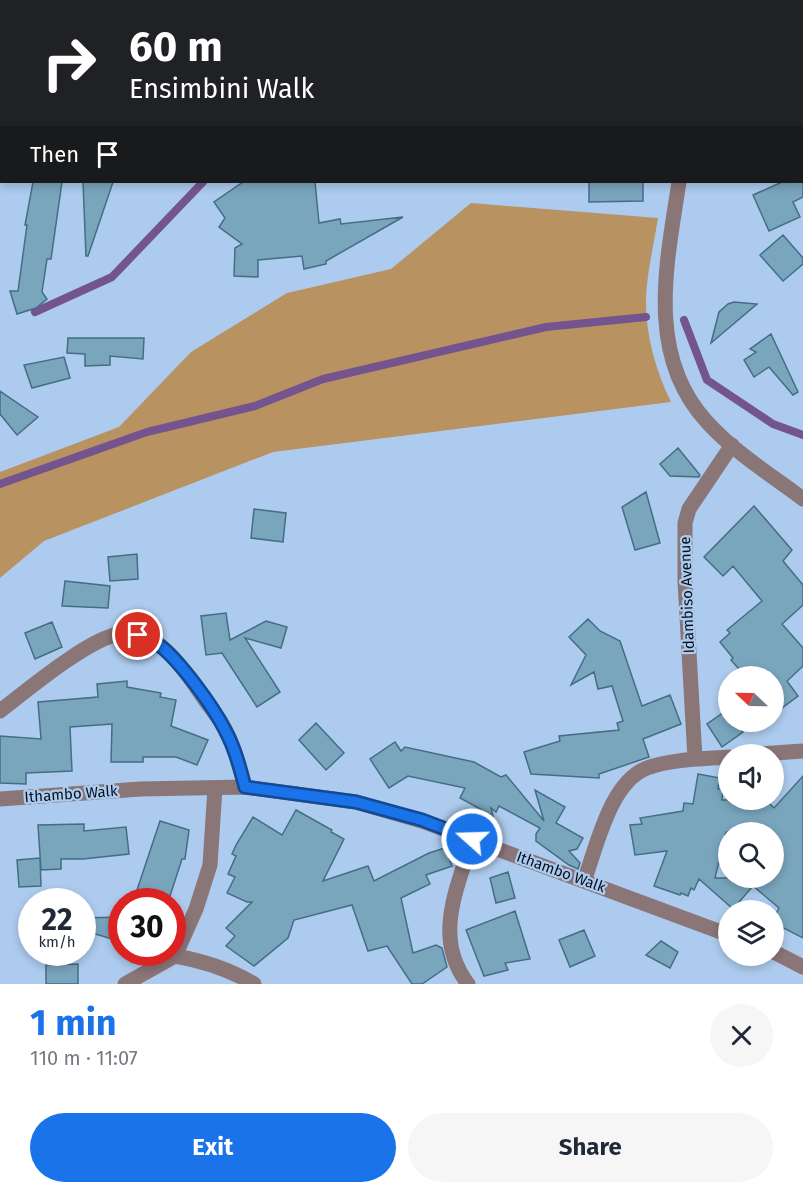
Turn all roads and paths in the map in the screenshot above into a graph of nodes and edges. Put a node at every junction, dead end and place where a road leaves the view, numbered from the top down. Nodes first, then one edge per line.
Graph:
1 (679, 183) edge
2 (732, 445) junction
3 (803, 499) edge
4 (0, 711) edge
5 (803, 752) edge
6 (784, 753) edge
7 (718, 758) edge
8 (695, 759) junction
9 (245, 787) junction
10 (215, 788) junction
11 (0, 799) edge
12 (472, 839) junction
13 (584, 881) junction
14 (718, 930) edge
15 (186, 931) edge
16 (784, 957) edge
17 (186, 958) edge
18 (157, 966) edge
19 (803, 967) edge
20 (125, 984) edge
21 (254, 984) edge
22 (468, 984) edge

1 - 2 street
2 - 3 street
2 - 8 street, Idambiso Avenue
4 - 9 street
5 - 6 street
7 - 8 street
8 - 13 street
9 - 10 street, Ithambo Walk
9 - 12 street, Ithambo Walk
10 - 11 street, Ithambo Walk
10 - 15 street
12 - 13 street, Ithambo Walk
12 - 22 street
13 - 14 street, Ithambo Walk
16 - 19 street
17 - 21 street
18 - 20 street

